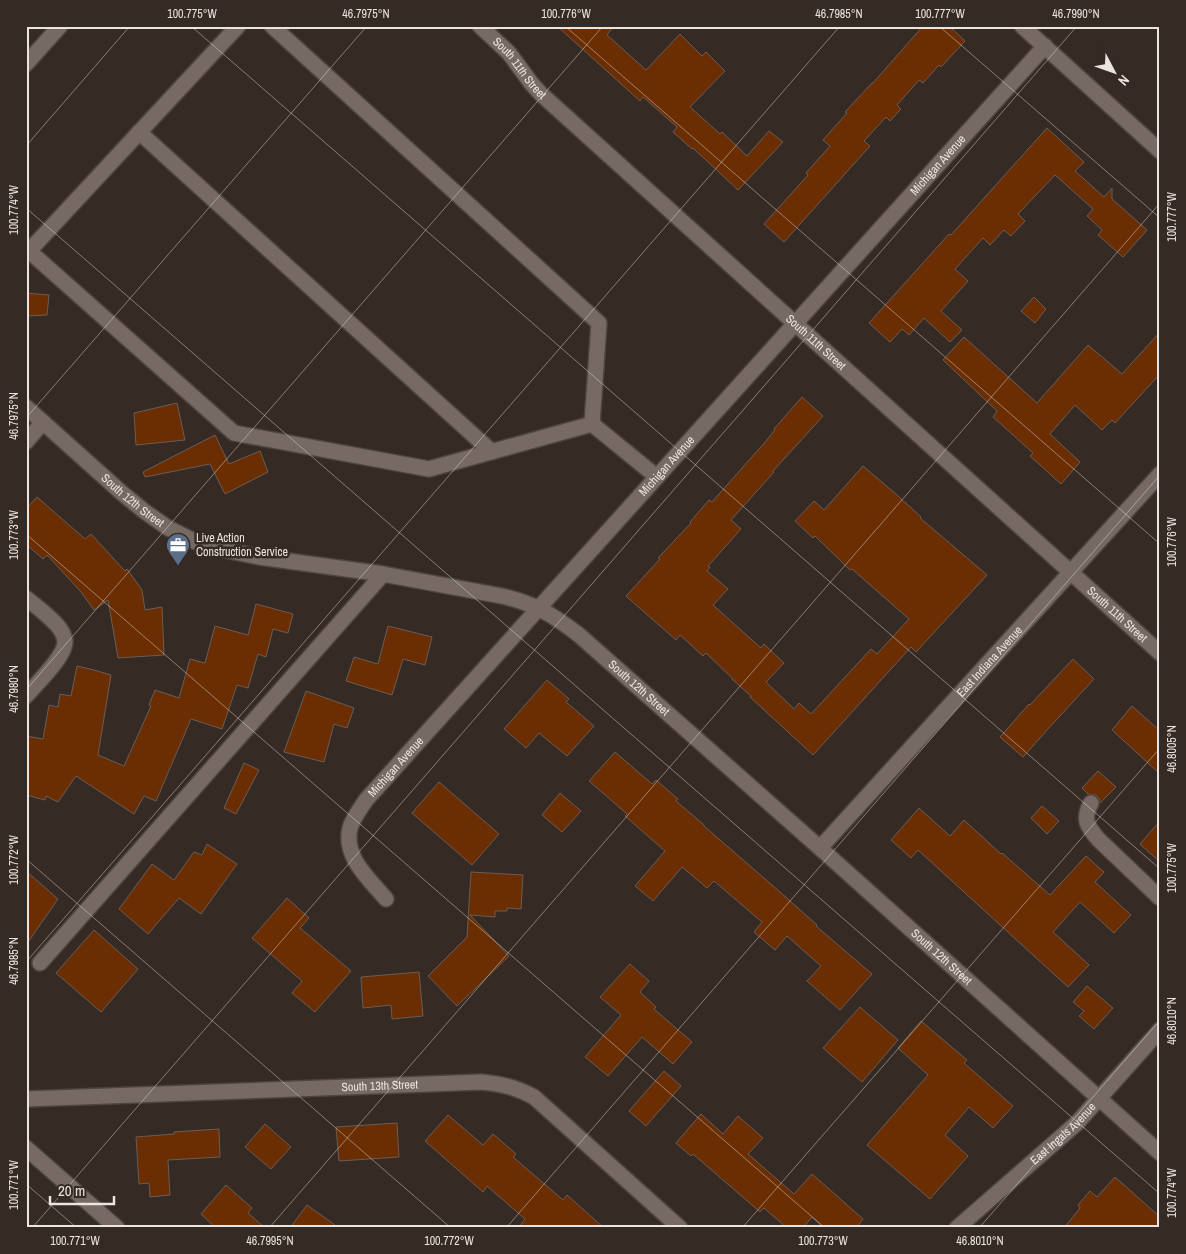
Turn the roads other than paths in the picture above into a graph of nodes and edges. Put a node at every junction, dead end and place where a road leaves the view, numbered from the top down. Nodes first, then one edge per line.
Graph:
1 (60, 26) edge
2 (238, 26) edge
3 (272, 26) edge
4 (480, 26) edge
5 (1022, 26) edge
6 (1045, 46) junction
7 (26, 64) edge
8 (139, 132) junction
9 (1160, 150) edge
10 (795, 324) junction
11 (26, 407) edge
12 (43, 422) junction
13 (592, 424) junction
14 (26, 442) edge
15 (492, 452) junction
16 (1160, 474) edge
17 (657, 477) junction
18 (1071, 573) junction
19 (382, 574) junction
20 (26, 598) edge
21 (540, 608) junction
22 (1160, 652) edge
23 (26, 696) edge
24 (1091, 803) dead end
25 (820, 848) junction
26 (1160, 898) edge
27 (386, 899) dead end
28 (40, 963) dead end
29 (1160, 1030) edge
30 (1099, 1098) junction
31 (26, 1099) edge
32 (26, 1148) edge
33 (1160, 1153) edge
34 (117, 1228) edge
35 (680, 1228) edge
36 (958, 1228) edge

1 - 7 street
2 - 8 street
3 - 13 street
4 - 10 street, South 11th Street
5 - 6 street
6 - 9 street
6 - 10 street, Michigan Avenue
8 - 15 street
8 - 15 street
10 - 17 street, Michigan Avenue
10 - 18 street, South 11th Street
11 - 12 street, South 12th Street
12 - 14 street
12 - 19 street, South 12th Street
13 - 15 street
13 - 17 street
16 - 18 street, East Indiana Avenue
17 - 21 street, Michigan Avenue
18 - 22 street, South 11th Street
18 - 25 street, East Indiana Avenue
19 - 21 street, South 12th Street
19 - 28 street
20 - 23 street
21 - 25 street, South 12th Street
21 - 27 street, Michigan Avenue
24 - 26 street
25 - 30 street, South 12th Street
29 - 30 street, East Ingals Avenue
30 - 33 street, South 12th Street
30 - 36 street, East Ingals Avenue
31 - 35 street, South 13th Street
32 - 34 street

